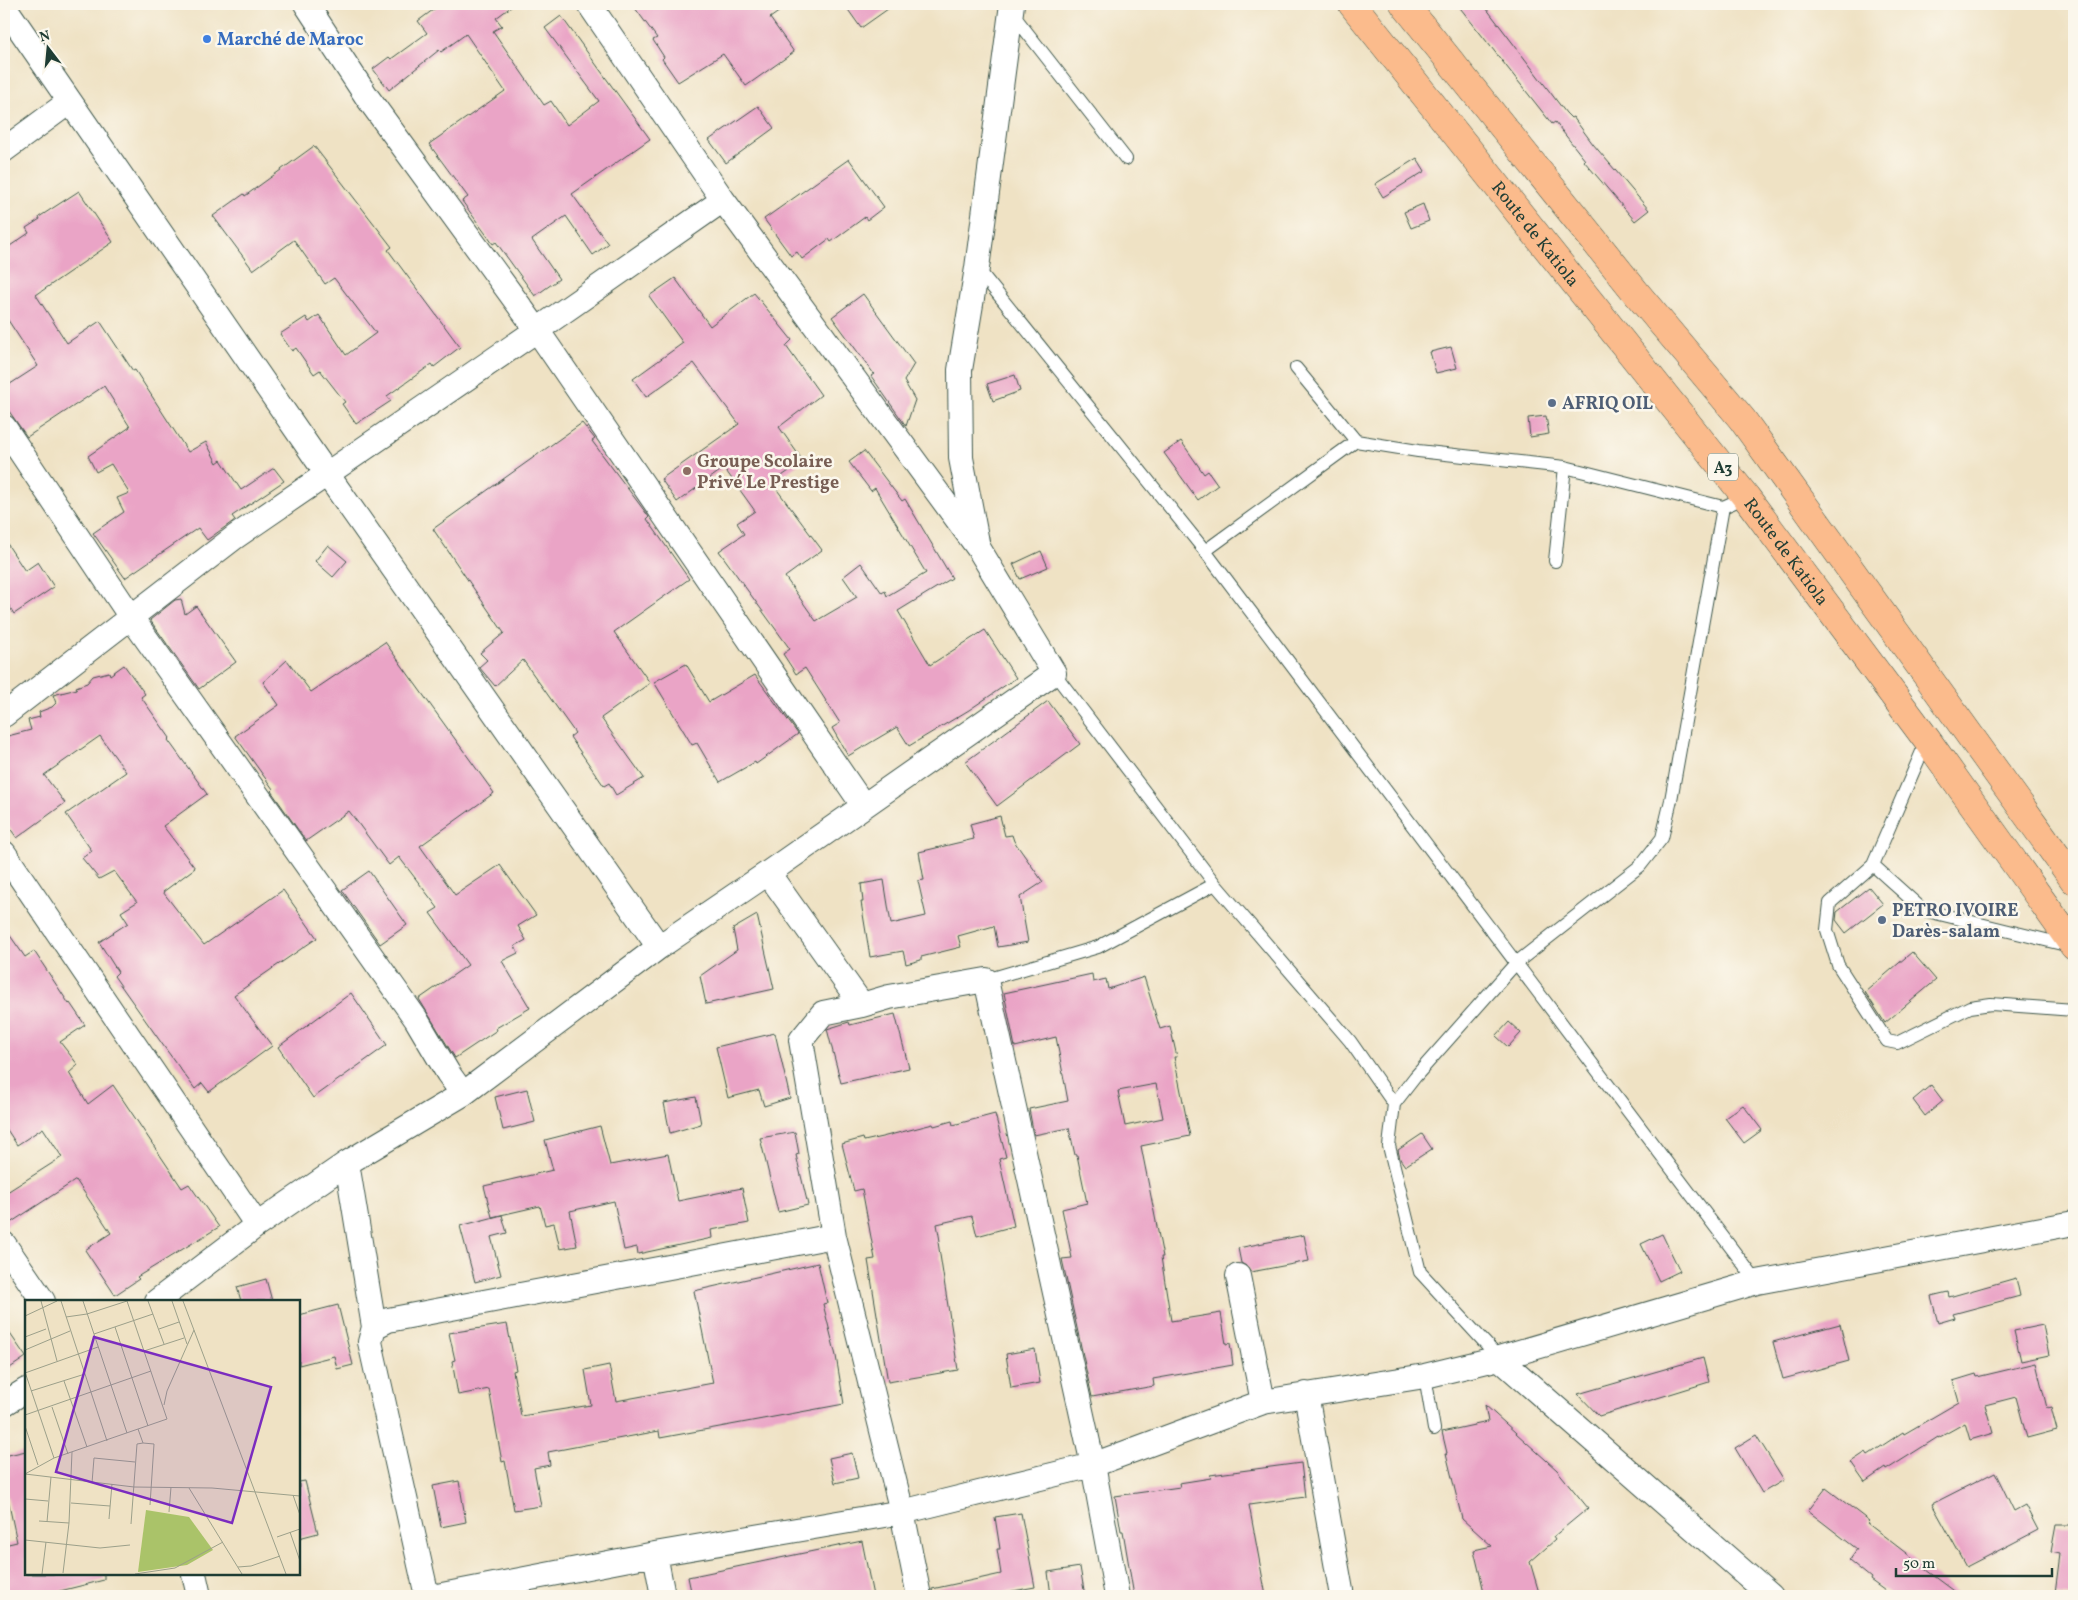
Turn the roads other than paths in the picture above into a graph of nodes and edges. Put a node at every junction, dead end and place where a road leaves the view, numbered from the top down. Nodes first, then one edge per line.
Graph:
1 (306, 4) edge
2 (589, 4) edge
3 (1352, 4) edge
4 (1404, 4) edge
5 (4, 6) edge
6 (1012, 8) edge
7 (69, 102) junction
8 (4, 150) edge
9 (1126, 159) dead end
10 (723, 200) junction
11 (978, 268) junction
12 (536, 330) junction
13 (1296, 368) dead end
14 (7, 438) edge
15 (1356, 441) junction
16 (1565, 467) junction
17 (327, 474) junction
18 (1735, 502) junction
19 (979, 549) junction
20 (1205, 550) junction
21 (1555, 561) dead end
22 (131, 616) junction
23 (1054, 673) junction
24 (4, 715) edge
25 (1928, 740) junction
26 (863, 805) junction
27 (4, 853) edge
28 (1873, 865) junction
29 (768, 873) junction
30 (2074, 880) edge
31 (1215, 884) junction
32 (2074, 946) edge
33 (659, 947) junction
34 (1516, 962) junction
35 (986, 980) junction
36 (862, 1005) junction
37 (2074, 1010) edge
38 (463, 1094) junction
39 (1394, 1104) junction
40 (347, 1163) junction
41 (2074, 1222) edge
42 (258, 1225) junction
43 (834, 1236) junction
44 (4, 1244) edge
45 (1238, 1276) dead end
46 (1757, 1282) junction
47 (42, 1300) edge
48 (157, 1300) edge
49 (374, 1328) junction
50 (1499, 1358) junction
51 (1425, 1376) junction
52 (25, 1391) edge
53 (1306, 1394) junction
54 (1263, 1402) junction
55 (4, 1404) edge
56 (1434, 1430) dead end
57 (1093, 1464) junction
58 (902, 1512) junction
59 (655, 1554) junction
60 (194, 1575) edge
61 (199, 1596) edge
62 (427, 1596) edge
63 (437, 1596) edge
64 (663, 1596) edge
65 (919, 1596) edge
66 (1117, 1596) edge
67 (1342, 1596) edge
68 (1771, 1596) edge

1 - 12 street
2 - 10 street
3 - 18 highway, Route de Katiola / A3
4 - 30 highway, A3
5 - 7 street
6 - 9 lane
6 - 11 street
7 - 8 street
7 - 17 street
10 - 12 street
10 - 19 street
11 - 19 street
11 - 20 lane
12 - 17 street
12 - 26 street
13 - 15 lane
14 - 22 street
15 - 16 lane
15 - 20 lane
16 - 18 lane
16 - 21 lane
17 - 22 street
17 - 33 street
18 - 25 highway, Route de Katiola / A3
18 - 34 lane
19 - 23 street
20 - 34 lane
22 - 24 street
22 - 38 street
23 - 26 street
23 - 31 lane
25 - 28 lane
25 - 32 highway, Route de Katiola / A3
26 - 29 street
27 - 42 street
28 - 32 lane
28 - 37 lane
29 - 33 street
29 - 36 street
31 - 35 lane
31 - 39 lane
33 - 38 street
34 - 39 lane
34 - 46 lane
35 - 36 street
35 - 57 street
36 - 43 street
38 - 40 street
39 - 50 lane
40 - 42 street
40 - 49 street
41 - 46 street
42 - 48 street
43 - 49 street
43 - 58 street
44 - 47 street
45 - 54 street
46 - 50 street
49 - 62 street
50 - 51 street
50 - 68 street
51 - 53 street
51 - 56 lane
52 - 55 street
53 - 54 street
53 - 67 street
54 - 57 street
57 - 58 street
57 - 66 street
58 - 59 street
58 - 65 street
59 - 63 street
59 - 64 street
60 - 61 street

